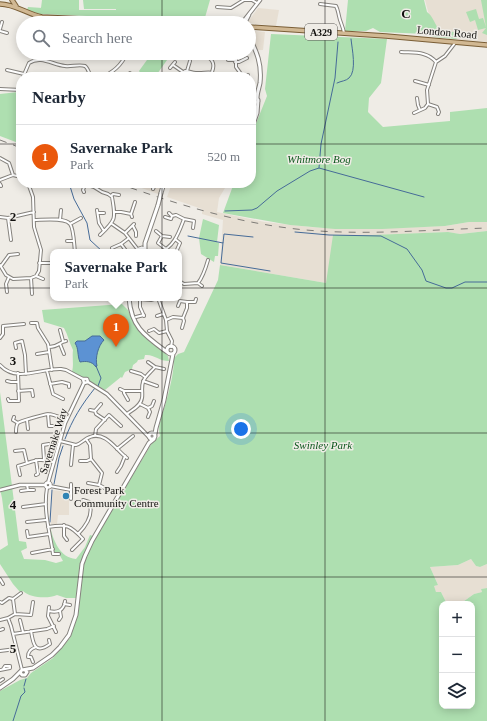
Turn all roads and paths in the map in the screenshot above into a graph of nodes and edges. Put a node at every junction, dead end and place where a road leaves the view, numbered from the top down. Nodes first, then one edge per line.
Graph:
1 (11, 0) edge
2 (245, 0) edge
3 (260, 0) edge
4 (0, 4) edge
5 (5, 4) junction
6 (257, 4) junction
7 (320, 4) dead end
8 (339, 5) dead end
9 (217, 7) dead end
10 (18, 8) junction
11 (338, 8) junction
12 (39, 16) edge
13 (248, 16) edge
14 (2, 22) dead end
15 (343, 25) junction
16 (256, 28) edge
17 (0, 30) edge
18 (7, 33) dead end
19 (339, 34) junction
20 (344, 34) junction
21 (455, 42) junction
22 (487, 45) edge
23 (256, 51) edge
24 (401, 52) dead end
25 (44, 60) edge
26 (44, 60) edge
27 (122, 60) edge
28 (213, 60) edge
29 (228, 60) dead end
30 (243, 60) edge
31 (190, 61) dead end
32 (235, 61) junction
33 (436, 62) junction
34 (170, 68) dead end
35 (7, 70) dead end
36 (187, 71) junction
37 (16, 72) edge
38 (25, 72) edge
39 (89, 72) edge
40 (112, 72) edge
41 (183, 72) joint
42 (192, 72) edge
43 (212, 72) edge
44 (238, 72) edge
45 (415, 81) dead end
46 (429, 85) junction
47 (0, 89) edge
48 (16, 90) edge
49 (256, 96) edge
50 (417, 98) dead end
51 (428, 104) junction
52 (420, 110) junction
53 (414, 113) dead end
54 (438, 114) dead end
55 (0, 158) edge
56 (13, 175) junction
57 (16, 175) edge
58 (0, 180) edge
59 (30, 188) edge
60 (83, 188) edge
61 (96, 188) edge
62 (162, 188) edge
63 (84, 192) dead end
64 (119, 195) dead end
65 (111, 196) junction
66 (135, 202) dead end
67 (61, 210) dead end
68 (34, 212) junction
69 (114, 212) junction
70 (104, 213) dead end
71 (169, 213) dead end
72 (172, 216) junction
73 (0, 217) edge
74 (165, 217) dead end
75 (8, 218) junction
76 (81, 218) dead end
77 (184, 219) junction
78 (34, 220) junction
79 (60, 220) junction
80 (194, 221) junction
81 (198, 222) dead end
82 (70, 224) junction
83 (112, 224) junction
84 (193, 228) dead end
85 (104, 231) junction
86 (156, 231) dead end
87 (125, 233) junction
88 (100, 235) dead end
89 (136, 236) dead end
90 (162, 236) junction
91 (170, 237) dead end
92 (129, 238) junction
93 (175, 239) junction
94 (11, 240) dead end
95 (67, 241) dead end
96 (73, 241) junction
97 (145, 243) junction
98 (122, 244) junction
99 (112, 248) dead end
100 (74, 249) edge
101 (124, 249) edge
102 (139, 249) edge
103 (141, 249) edge
104 (145, 249) edge
105 (166, 249) joint
106 (177, 249) edge
107 (18, 254) dead end
108 (208, 260) dead end
109 (39, 263) junction
110 (50, 263) edge
111 (0, 265) edge
112 (36, 276) junction
113 (8, 277) junction
114 (31, 278) junction
115 (43, 279) dead end
116 (182, 283) edge
117 (198, 284) junction
118 (202, 286) dead end
119 (7, 292) dead end
120 (32, 294) dead end
121 (196, 299) dead end
122 (129, 301) edge
123 (140, 301) edge
124 (158, 301) edge
125 (187, 302) junction
126 (178, 306) dead end
127 (163, 314) junction
128 (157, 316) dead end
129 (136, 317) dead end
130 (183, 318) junction
131 (166, 320) junction
132 (31, 323) dead end
133 (24, 324) dead end
134 (182, 328) dead end
135 (59, 330) dead end
136 (149, 331) dead end
137 (167, 331) junction
138 (0, 338) edge
139 (63, 341) junction
140 (66, 341) dead end
141 (60, 344) junction
142 (155, 344) junction
143 (170, 347) junction
144 (16, 348) dead end
145 (49, 348) junction
146 (49, 352) junction
147 (170, 353) junction
148 (37, 354) dead end
149 (64, 354) dead end
150 (148, 362) dead end
151 (0, 365) edge
152 (155, 367) junction
153 (164, 369) dead end
154 (52, 370) junction
155 (47, 371) junction
156 (131, 371) dead end
157 (18, 373) junction
158 (26, 374) junction
159 (145, 377) junction
160 (83, 379) joint
161 (7, 381) dead end
162 (143, 381) junction
163 (17, 382) junction
164 (86, 382) junction
165 (50, 384) junction
166 (70, 384) dead end
167 (157, 386) dead end
168 (120, 389) dead end
169 (18, 391) junction
170 (124, 391) junction
171 (142, 391) junction
172 (33, 396) dead end
173 (8, 399) dead end
174 (63, 399) dead end
175 (128, 400) dead end
176 (154, 401) dead end
177 (101, 404) dead end
178 (140, 404) junction
179 (148, 408) junction
180 (90, 410) dead end
181 (95, 411) junction
182 (48, 414) junction
183 (126, 414) junction
184 (14, 417) dead end
185 (148, 417) dead end
186 (27, 420) junction
187 (66, 420) junction
188 (105, 420) junction
189 (18, 423) junction
190 (54, 426) dead end
191 (121, 426) dead end
192 (156, 428) junction
193 (28, 430) dead end
194 (16, 432) dead end
195 (155, 434) junction
196 (150, 435) junction
197 (96, 436) junction
198 (86, 439) junction
199 (154, 439) junction
200 (134, 440) dead end
201 (60, 441) junction
202 (149, 443) junction
203 (49, 444) dead end
204 (73, 445) junction
205 (117, 449) junction
206 (15, 451) dead end
207 (125, 456) junction
208 (127, 458) dead end
209 (44, 459) junction
210 (91, 459) junction
211 (36, 460) junction
212 (53, 462) junction
213 (80, 462) dead end
214 (27, 463) junction
215 (70, 463) dead end
216 (118, 472) dead end
217 (20, 475) dead end
218 (36, 475) dead end
219 (88, 483) dead end
220 (71, 484) dead end
221 (27, 485) junction
222 (48, 485) junction
223 (99, 486) junction
224 (0, 490) edge
225 (28, 490) junction
226 (34, 490) dead end
227 (71, 490) junction
228 (21, 491) dead end
229 (110, 491) dead end
230 (71, 499) dead end
231 (82, 500) dead end
232 (46, 504) junction
233 (90, 505) junction
234 (96, 506) dead end
235 (24, 508) dead end
236 (46, 520) junction
237 (27, 522) dead end
238 (64, 525) junction
239 (48, 527) junction
240 (27, 531) dead end
241 (49, 534) junction
242 (78, 534) junction
243 (67, 540) dead end
244 (53, 549) junction
245 (72, 550) dead end
246 (32, 552) dead end
247 (59, 554) dead end
248 (0, 579) edge
249 (4, 584) dead end
250 (21, 593) dead end
251 (13, 599) junction
252 (0, 602) edge
253 (34, 602) dead end
254 (70, 605) dead end
255 (49, 607) dead end
256 (49, 611) junction
257 (60, 611) junction
258 (16, 614) junction
259 (8, 618) junction
260 (0, 620) edge
261 (20, 620) dead end
262 (59, 620) dead end
263 (54, 626) junction
264 (3, 629) dead end
265 (0, 630) edge
266 (31, 631) junction
267 (23, 632) junction
268 (56, 632) dead end
269 (13, 634) junction
270 (49, 640) dead end
271 (36, 647) junction
272 (26, 648) dead end
273 (16, 649) junction
274 (0, 651) edge
275 (29, 651) junction
276 (33, 662) dead end
277 (23, 672) junction
278 (0, 688) edge

1 - 5 main road
1 - 10 main road
2 - 6 street
2 - 9 street
3 - 6 street
4 - 5 main road
5 - 10 main road
6 - 13 street
7 - 11 street
8 - 11 street
10 - 12 main road
11 - 15 street
14 - 17 street
15 - 19 street
15 - 20 street
16 - 19 main road, London Road / A329
17 - 18 street
19 - 20 main road, London Road / A329
20 - 21 main road, London Road / A329
21 - 22 main road, London Road / A329
21 - 33 street
23 - 49 main road
24 - 33 street
25 - 38 street
26 - 39 street
27 - 40 street
28 - 43 street
29 - 32 street
30 - 32 street
31 - 36 street
32 - 44 street
33 - 46 street
34 - 41 street
35 - 37 street
36 - 41 street
36 - 42 street
45 - 46 street
46 - 51 street
47 - 48 street
50 - 52 street
51 - 52 street
51 - 54 street
52 - 53 street
55 - 56 street
56 - 57 street
56 - 58 street
59 - 68 street
60 - 63 street
61 - 65 street
62 - 97 main road, bridge
64 - 65 street
65 - 69 street
66 - 69 street
67 - 79 street
68 - 75 street
68 - 78 street
69 - 83 street
70 - 85 street
71 - 72 street
72 - 74 street
72 - 77 street
73 - 75 street
75 - 94 street
76 - 82 street
77 - 80 street
77 - 93 street
78 - 79 street
78 - 109 street
79 - 82 street
80 - 81 street
80 - 84 street
82 - 96 street
83 - 85 street
83 - 87 street
85 - 88 street
86 - 90 street
87 - 89 street
87 - 92 street
90 - 91 street
90 - 105 street
92 - 98 street
92 - 102 street
93 - 105 street
93 - 106 street
95 - 96 street
96 - 100 street
97 - 103 main road
97 - 104 main road
98 - 99 street
98 - 101 street
107 - 111 street
108 - 117 street
109 - 110 street
109 - 112 street
111 - 113 street
112 - 114 street
112 - 115 street
113 - 114 street
113 - 119 street
114 - 120 street
116 - 117 street
117 - 118 street
121 - 125 street
122 - 142 main road
123 - 129 street
124 - 127 street
125 - 126 street
125 - 130 street
127 - 128 street
127 - 131 street
130 - 131 street
130 - 134 street
131 - 137 street
132 - 145 street
133 - 138 street
135 - 139 street
136 - 137 street
137 - 143 street
139 - 140 street
139 - 141 street
141 - 145 street
141 - 149 street
142 - 143 main road
142 - 147 main road
143 - 147 main road
143 - 147 main road
144 - 158 street
145 - 146 street
146 - 148 street
146 - 154 street
147 - 192 main road
150 - 152 street
151 - 157 street
152 - 153 street
152 - 159 street
154 - 155 street
154 - 160 street
155 - 158 street
155 - 165 street
156 - 159 street
157 - 158 street
157 - 163 street
159 - 162 street
160 - 164 street
161 - 163 street
162 - 167 street
162 - 171 street
163 - 169 street
164 - 183 street
164 - 187 street, Savernake Way
165 - 166 street
165 - 174 street
168 - 170 street
169 - 172 street
169 - 173 street
170 - 171 street
170 - 175 street
171 - 178 street
176 - 179 street
177 - 181 street
178 - 179 street
178 - 183 street
179 - 185 street
180 - 181 street
181 - 188 street
182 - 186 street
182 - 187 street
182 - 190 street
183 - 196 street
184 - 189 street
186 - 189 street
186 - 193 street
187 - 201 street, Savernake Way
188 - 191 street
188 - 197 street
189 - 194 street
192 - 195 main road
192 - 196 main road
195 - 196 main road
195 - 199 main road
196 - 199 main road
196 - 202 main road
197 - 198 street
197 - 205 street
198 - 204 street
198 - 210 street
199 - 202 main road
200 - 205 street
201 - 204 street
201 - 212 street, Savernake Way
202 - 277 main road
203 - 209 street
204 - 215 street
205 - 207 street
206 - 214 street
207 - 208 street
207 - 216 street
209 - 211 street
209 - 212 street
210 - 213 street
210 - 223 street
211 - 214 street
211 - 218 street
212 - 222 street, Savernake Way
214 - 217 street
219 - 223 street
220 - 227 street
221 - 222 street
221 - 224 street
221 - 225 street
222 - 227 street
222 - 232 street
223 - 229 street
225 - 226 street
225 - 228 street
227 - 230 street
231 - 233 street
232 - 235 street
232 - 236 street
233 - 234 street
233 - 242 street
236 - 237 street
236 - 239 street
238 - 239 street
238 - 242 street
238 - 243 street
239 - 241 street
240 - 241 street
241 - 244 street
242 - 245 street
244 - 246 street
244 - 247 street
248 - 249 street
250 - 251 street
251 - 252 street
251 - 258 street
253 - 258 street
254 - 257 street
255 - 256 street
256 - 257 street
256 - 263 street
257 - 262 street
258 - 259 street
259 - 260 street
259 - 269 street
261 - 267 street
263 - 266 street
263 - 268 street
264 - 265 street
266 - 267 street
266 - 271 street
267 - 269 street
269 - 273 street
270 - 271 street
271 - 275 street
272 - 275 street
273 - 274 street
273 - 277 street
275 - 276 street
277 - 278 main road

